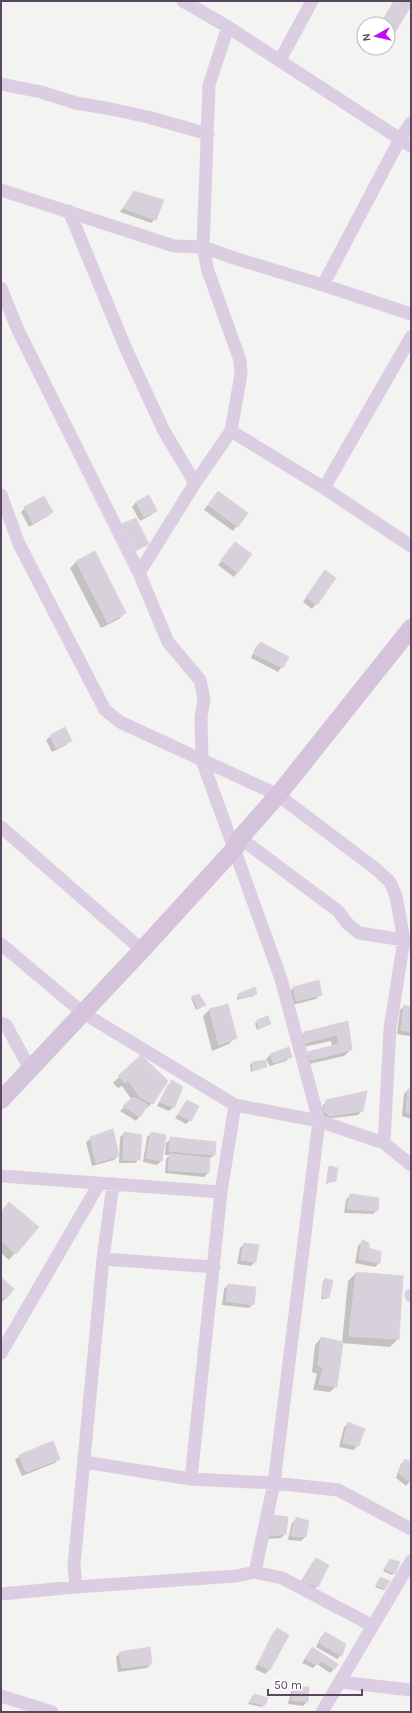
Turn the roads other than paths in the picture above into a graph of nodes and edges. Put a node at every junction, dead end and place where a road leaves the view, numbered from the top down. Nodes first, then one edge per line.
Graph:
1 (183, 1) edge
2 (312, 1) edge
3 (228, 27) junction
4 (280, 60) junction
5 (1, 84) edge
6 (411, 123) edge
7 (208, 134) junction
8 (406, 143) edge
9 (1, 190) edge
10 (69, 211) junction
11 (203, 247) junction
12 (323, 285) junction
13 (1, 288) edge
14 (411, 314) edge
15 (411, 337) edge
16 (231, 431) junction
17 (195, 483) junction
18 (324, 488) junction
19 (1, 495) edge
20 (411, 546) edge
21 (139, 573) junction
22 (411, 628) edge
23 (202, 760) junction
24 (278, 795) junction
25 (1, 827) edge
26 (237, 843) junction
27 (407, 940) edge
28 (1, 944) edge
29 (142, 950) junction
30 (83, 1014) junction
31 (1, 1023) edge
32 (30, 1069) junction
33 (1, 1100) edge
34 (236, 1105) junction
35 (319, 1121) junction
36 (384, 1143) junction
37 (411, 1165) edge
38 (1, 1176) edge
39 (99, 1184) junction
40 (113, 1184) junction
41 (221, 1192) junction
42 (103, 1259) junction
43 (214, 1267) junction
44 (1, 1353) edge
45 (84, 1462) junction
46 (191, 1479) junction
47 (274, 1483) junction
48 (411, 1529) edge
49 (411, 1561) edge
50 (255, 1572) junction
51 (76, 1587) junction
52 (1, 1594) edge
53 (373, 1626) junction
54 (340, 1682) junction
55 (411, 1690) edge
56 (1, 1696) edge
57 (52, 1712) edge
58 (322, 1712) edge

1 - 3 street
2 - 4 street
3 - 4 street
3 - 7 street
4 - 8 street
5 - 7 street
6 - 8 street
7 - 11 street
8 - 12 street
9 - 10 street
10 - 11 street
10 - 17 street
11 - 12 street
11 - 16 street
12 - 14 street
13 - 21 street
15 - 18 street
16 - 17 street
16 - 18 street
17 - 21 street
18 - 20 street
19 - 23 street
21 - 23 street
22 - 24 street
23 - 24 street
23 - 26 street
24 - 26 street
24 - 27 street
25 - 29 street
26 - 27 street
26 - 29 street
26 - 35 street
27 - 36 street
28 - 30 street
29 - 30 street
30 - 32 street
30 - 34 street
31 - 32 street
32 - 33 street
34 - 35 street
34 - 41 street
35 - 36 street
35 - 47 street
36 - 37 street
38 - 39 street
39 - 40 street
39 - 44 street
40 - 41 street
40 - 42 street
41 - 43 street
42 - 43 street
42 - 45 street
43 - 46 street
45 - 46 street
45 - 51 street
46 - 47 street
47 - 48 street
47 - 50 street
49 - 53 street
50 - 51 street
50 - 53 street
51 - 52 street
53 - 54 street
54 - 55 street
54 - 58 street
56 - 57 street

